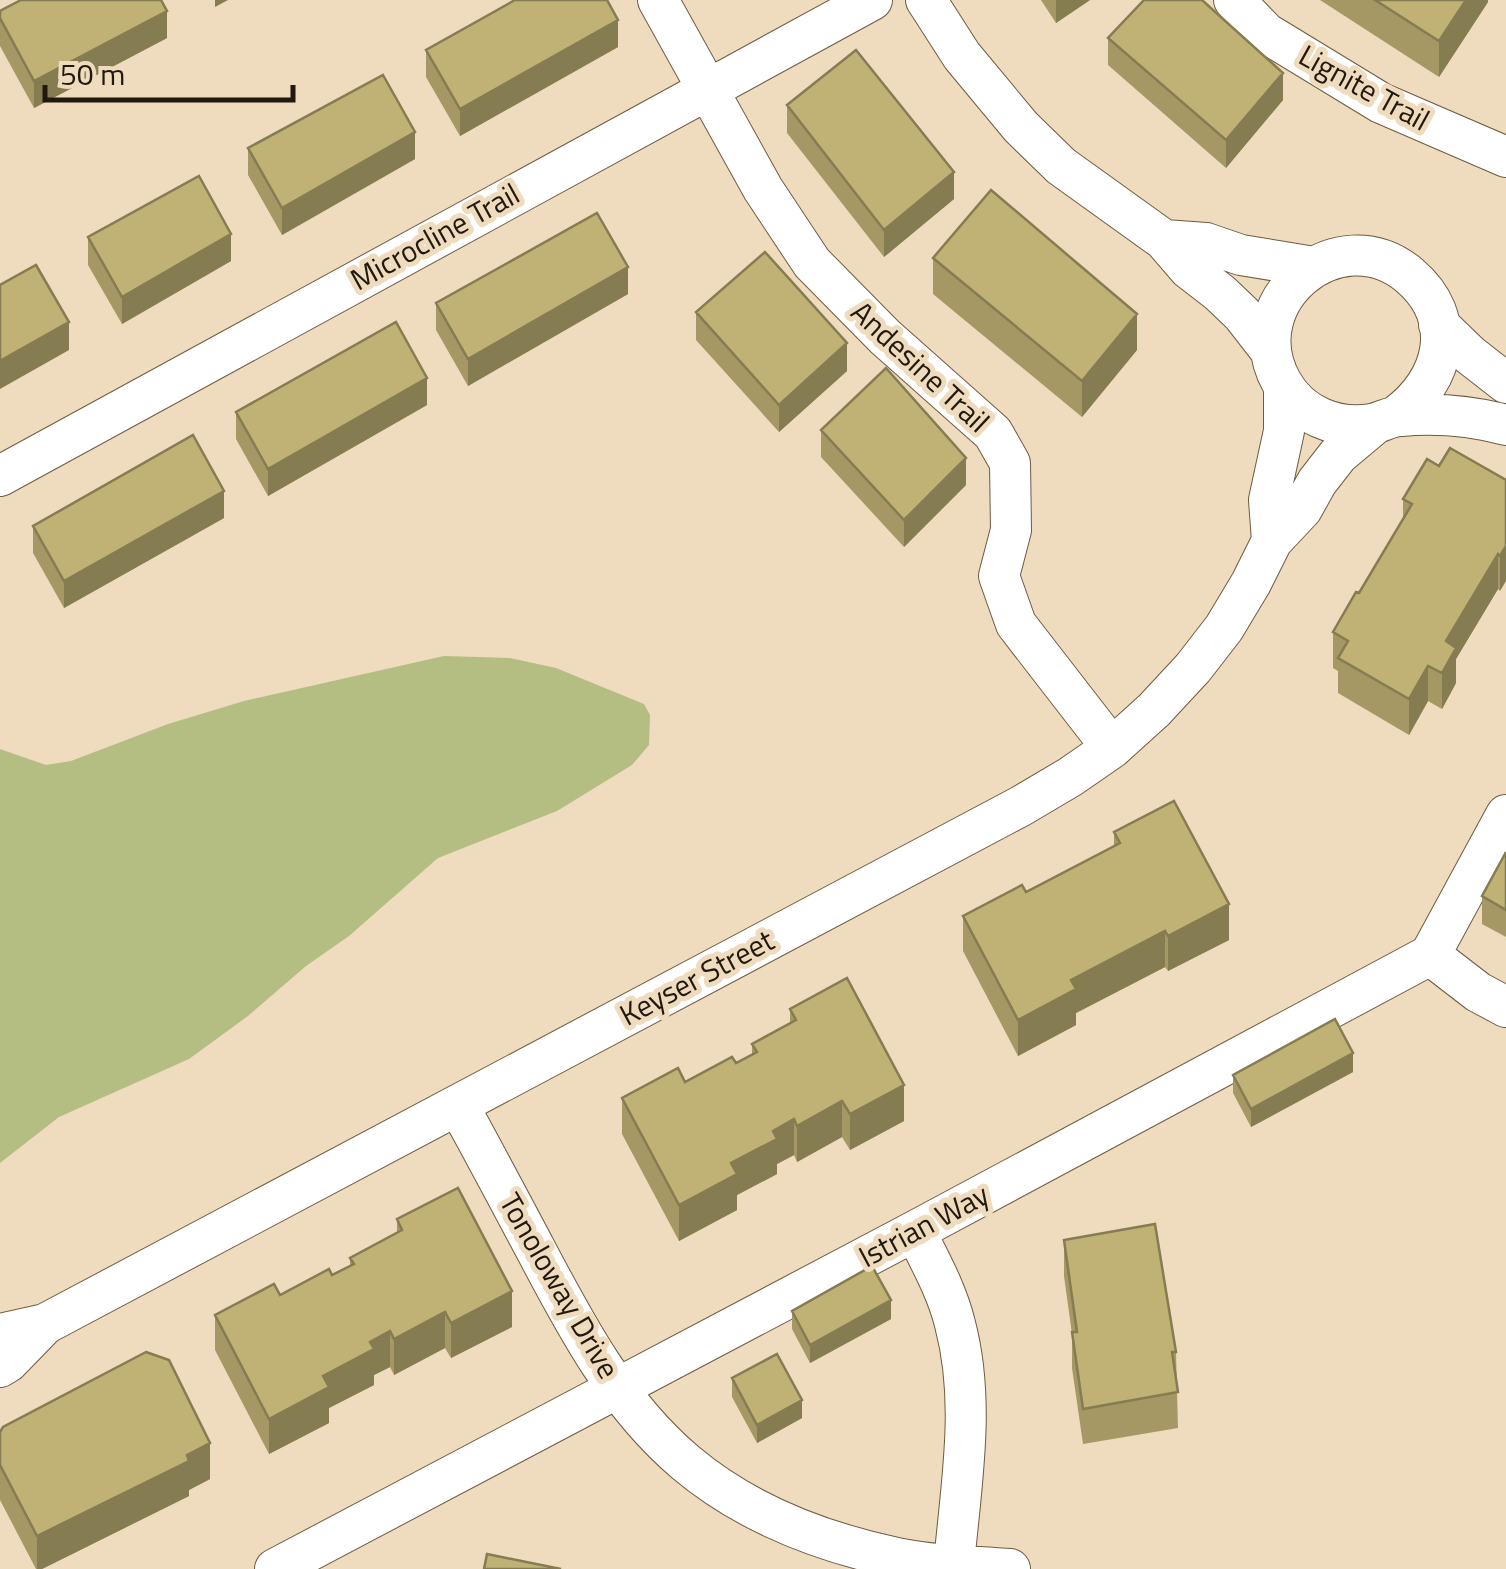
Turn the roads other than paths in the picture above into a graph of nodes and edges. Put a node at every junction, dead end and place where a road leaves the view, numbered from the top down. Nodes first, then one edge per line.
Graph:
1 (658, 0) edge
2 (872, 0) edge
3 (926, 0) edge
4 (1234, 0) edge
5 (707, 88) junction
6 (1506, 158) edge
7 (1164, 240) junction
8 (1314, 266) junction
9 (1439, 325) junction
10 (1277, 368) junction
11 (1506, 383) edge
12 (1386, 420) junction
13 (1506, 425) edge
14 (0, 476) edge
15 (1272, 541) junction
16 (1112, 748) junction
17 (1506, 815) edge
18 (1430, 955) junction
19 (1506, 1007) edge
20 (458, 1105) junction
21 (915, 1231) junction
22 (45, 1324) junction
23 (0, 1334) edge
24 (0, 1366) edge
25 (616, 1388) junction
26 (322, 1558) edge
27 (954, 1564) junction
28 (275, 1569) edge
29 (1010, 1569) edge

1 - 5 street, Andesine Trail
2 - 5 street, Microcline Trail
3 - 7 street
4 - 6 street, Lignite Trail
5 - 14 street, Microcline Trail
5 - 16 street, Andesine Trail
7 - 8 street
7 - 10 street
8 - 9 street
8 - 10 street
9 - 11 street
9 - 12 street
10 - 12 street
10 - 15 street, Keyser Street
12 - 13 street
12 - 15 street, Keyser Street
15 - 16 street, Keyser Street
16 - 20 street, Keyser Street
17 - 18 street
18 - 19 street
18 - 21 street, Istrian Way
20 - 22 street, Keyser Street
20 - 25 street, Tonoloway Drive
21 - 25 street, Istrian Way
21 - 27 street
22 - 23 street, Keyser Street
22 - 24 street, Keyser Street
25 - 26 street, Istrian Way
25 - 27 street, Tonoloway Drive
26 - 28 street, Istrian Way
27 - 29 street, Tonoloway Drive

